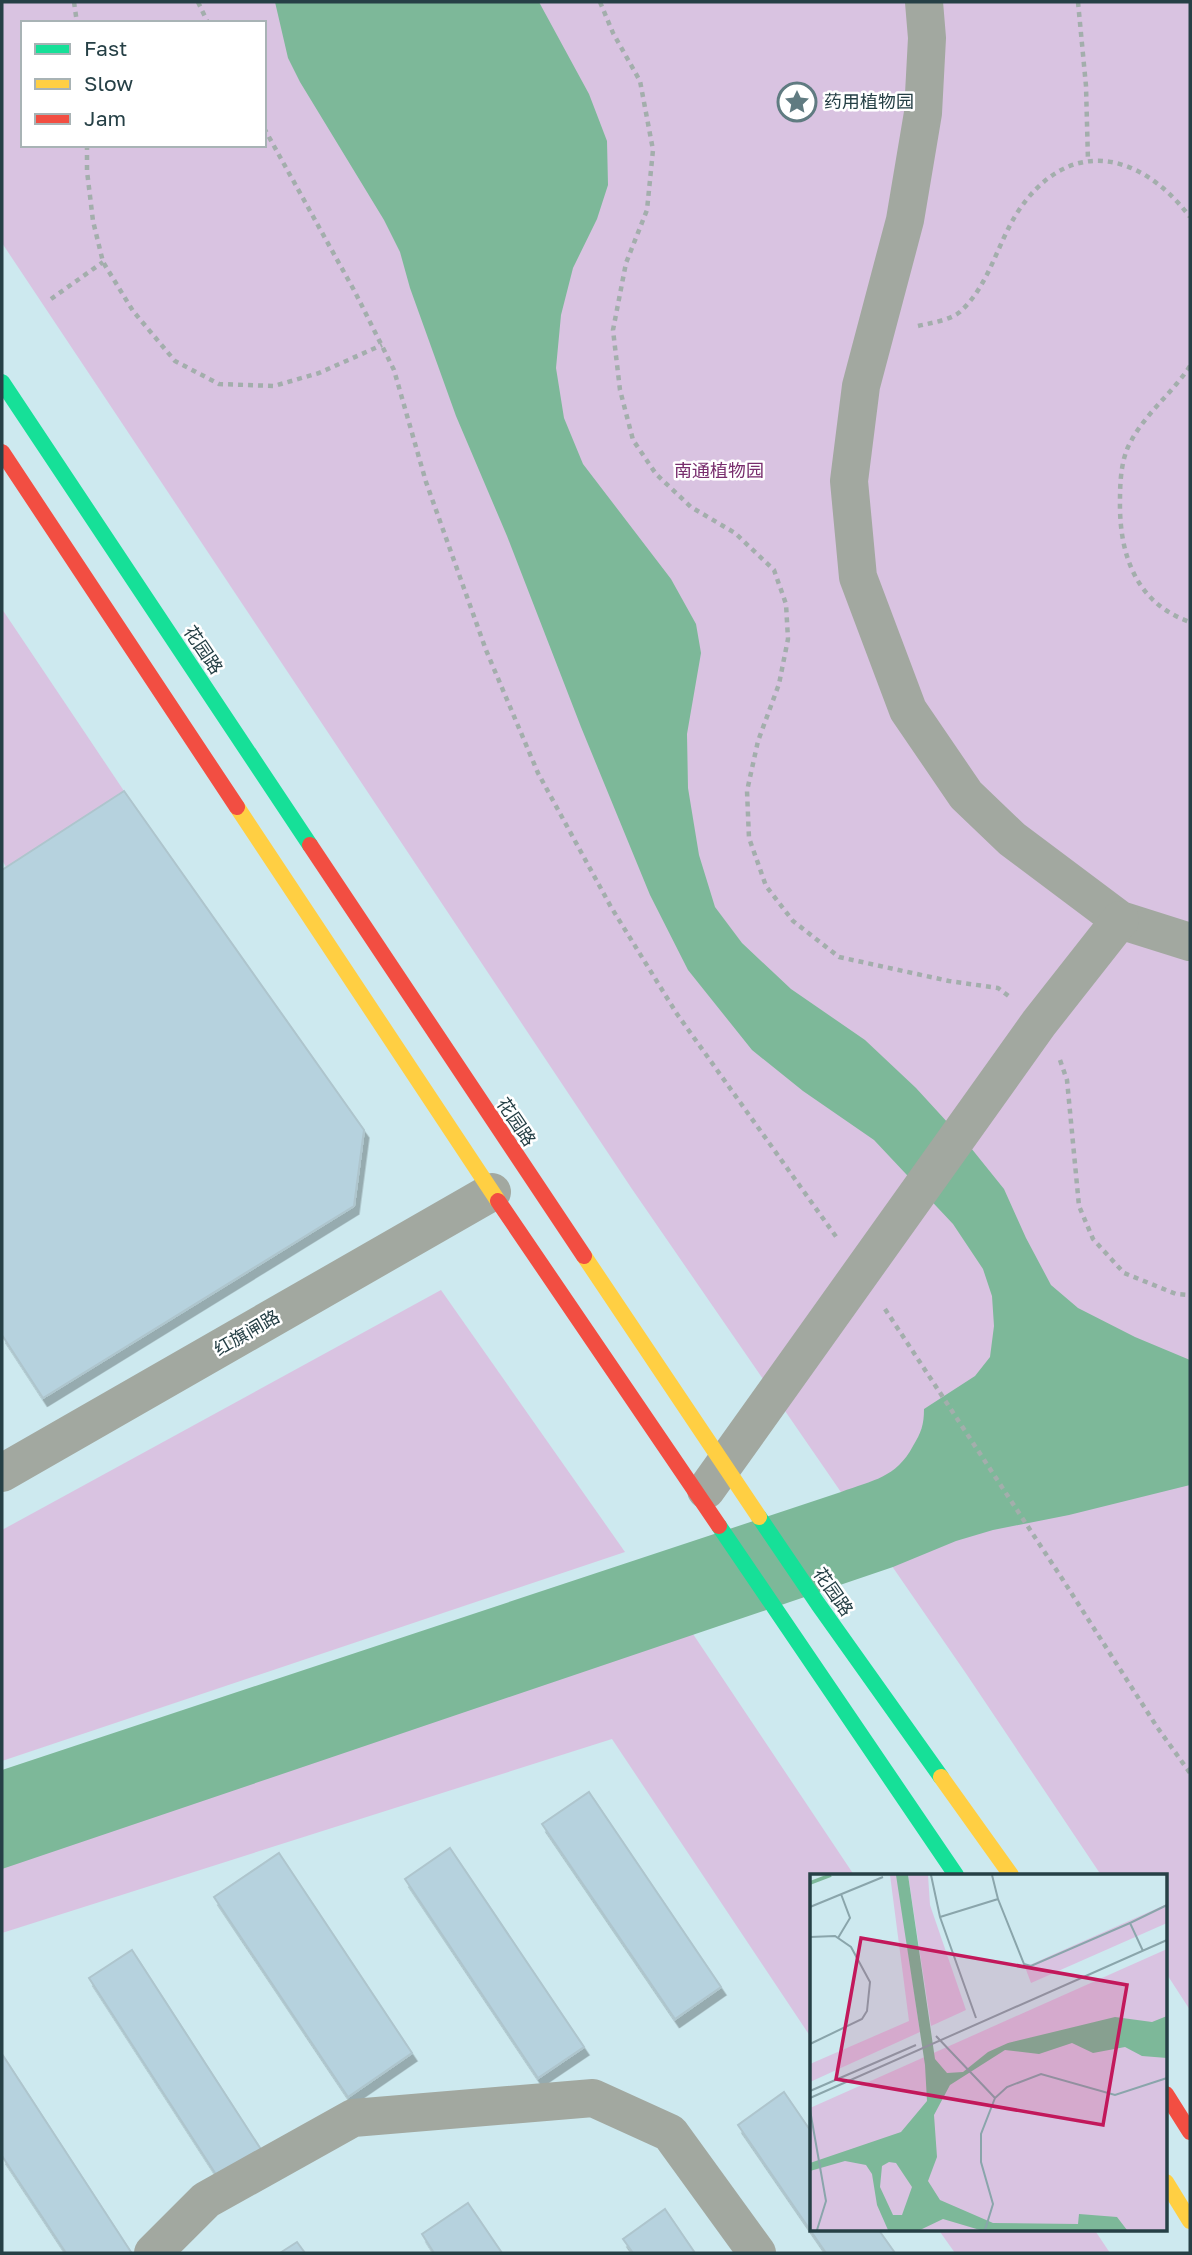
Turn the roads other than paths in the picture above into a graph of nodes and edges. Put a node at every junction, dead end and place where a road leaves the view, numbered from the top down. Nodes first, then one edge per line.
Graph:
1 (924, 2) edge
2 (2, 382) edge
3 (2, 452) edge
4 (1121, 920) junction
5 (1190, 942) edge
6 (492, 1192) junction
7 (725, 1463) junction
8 (2, 1473) edge
9 (706, 1506) junction
10 (955, 1874) edge
11 (1010, 1874) edge
12 (1168, 2097) edge
13 (1190, 2132) edge
14 (1168, 2185) edge
15 (1190, 2221) edge
16 (153, 2253) edge
17 (757, 2253) edge

1 - 4 street
2 - 7 main road, 花园路
3 - 6 main road
4 - 5 street
4 - 7 street
6 - 8 street, 红旗闸路
6 - 9 main road
7 - 9 street
7 - 11 main road, 花园路
9 - 10 main road
12 - 13 main road
14 - 15 main road
16 - 17 street

